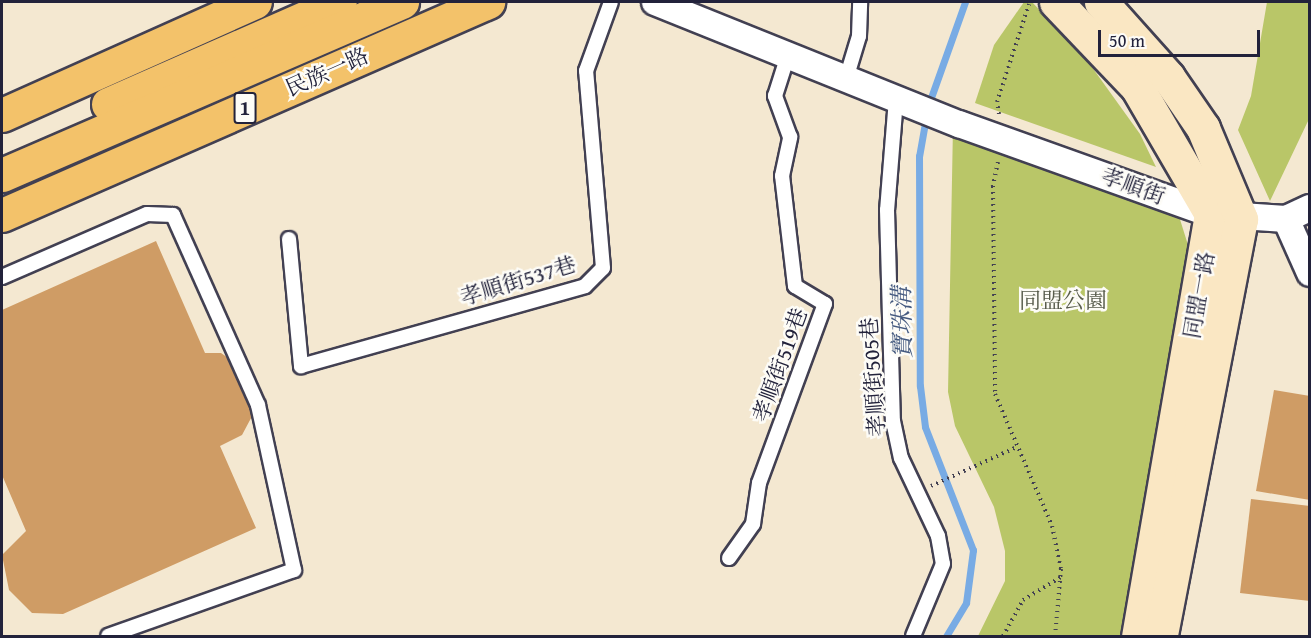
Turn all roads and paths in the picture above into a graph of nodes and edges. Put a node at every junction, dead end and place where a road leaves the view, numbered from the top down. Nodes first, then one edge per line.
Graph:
1 (255, 2) edge
2 (340, 2) edge
3 (402, 2) edge
4 (488, 2) edge
5 (611, 2) edge
6 (655, 2) edge
7 (860, 2) edge
8 (1031, 2) edge
9 (1056, 2) edge
10 (1101, 2) edge
11 (788, 55) junction
12 (846, 79) junction
13 (903, 102) junction
14 (2, 115) edge
15 (1003, 140) junction
16 (2, 151) edge
17 (2, 175) edge
18 (1310, 208) edge
19 (2, 215) edge
20 (1226, 217) junction
21 (1286, 219) junction
22 (290, 239) dead end
23 (1310, 273) edge
24 (2, 277) edge
25 (1017, 447) junction
26 (917, 492) junction
27 (729, 558) dead end
28 (1061, 577) junction
29 (108, 636) edge
30 (913, 636) edge
31 (1003, 636) edge
32 (1055, 636) edge
33 (1138, 636) edge
34 (1161, 636) edge

1 - 14 main road
2 - 16 main road
3 - 17 main road, 民族一路 / 1
4 - 19 main road, 民族一路 / 1
5 - 22 lane, 孝順街537巷
6 - 11 street
7 - 12 lane
8 - 15 path
9 - 20 street
10 - 20 street
11 - 12 street
11 - 27 lane, 孝順街519巷
12 - 13 street
13 - 15 street, 孝順街
13 - 26 lane, 孝順街505巷
15 - 20 street, 孝順街
15 - 25 path
18 - 21 street, 孝順街
20 - 21 street, 孝順街
20 - 33 street, 同盟一路
20 - 34 street, 同盟一路
21 - 23 street
24 - 29 lane
25 - 26 path
25 - 28 path
26 - 30 lane, 孝順街505巷
28 - 31 path
28 - 32 path

